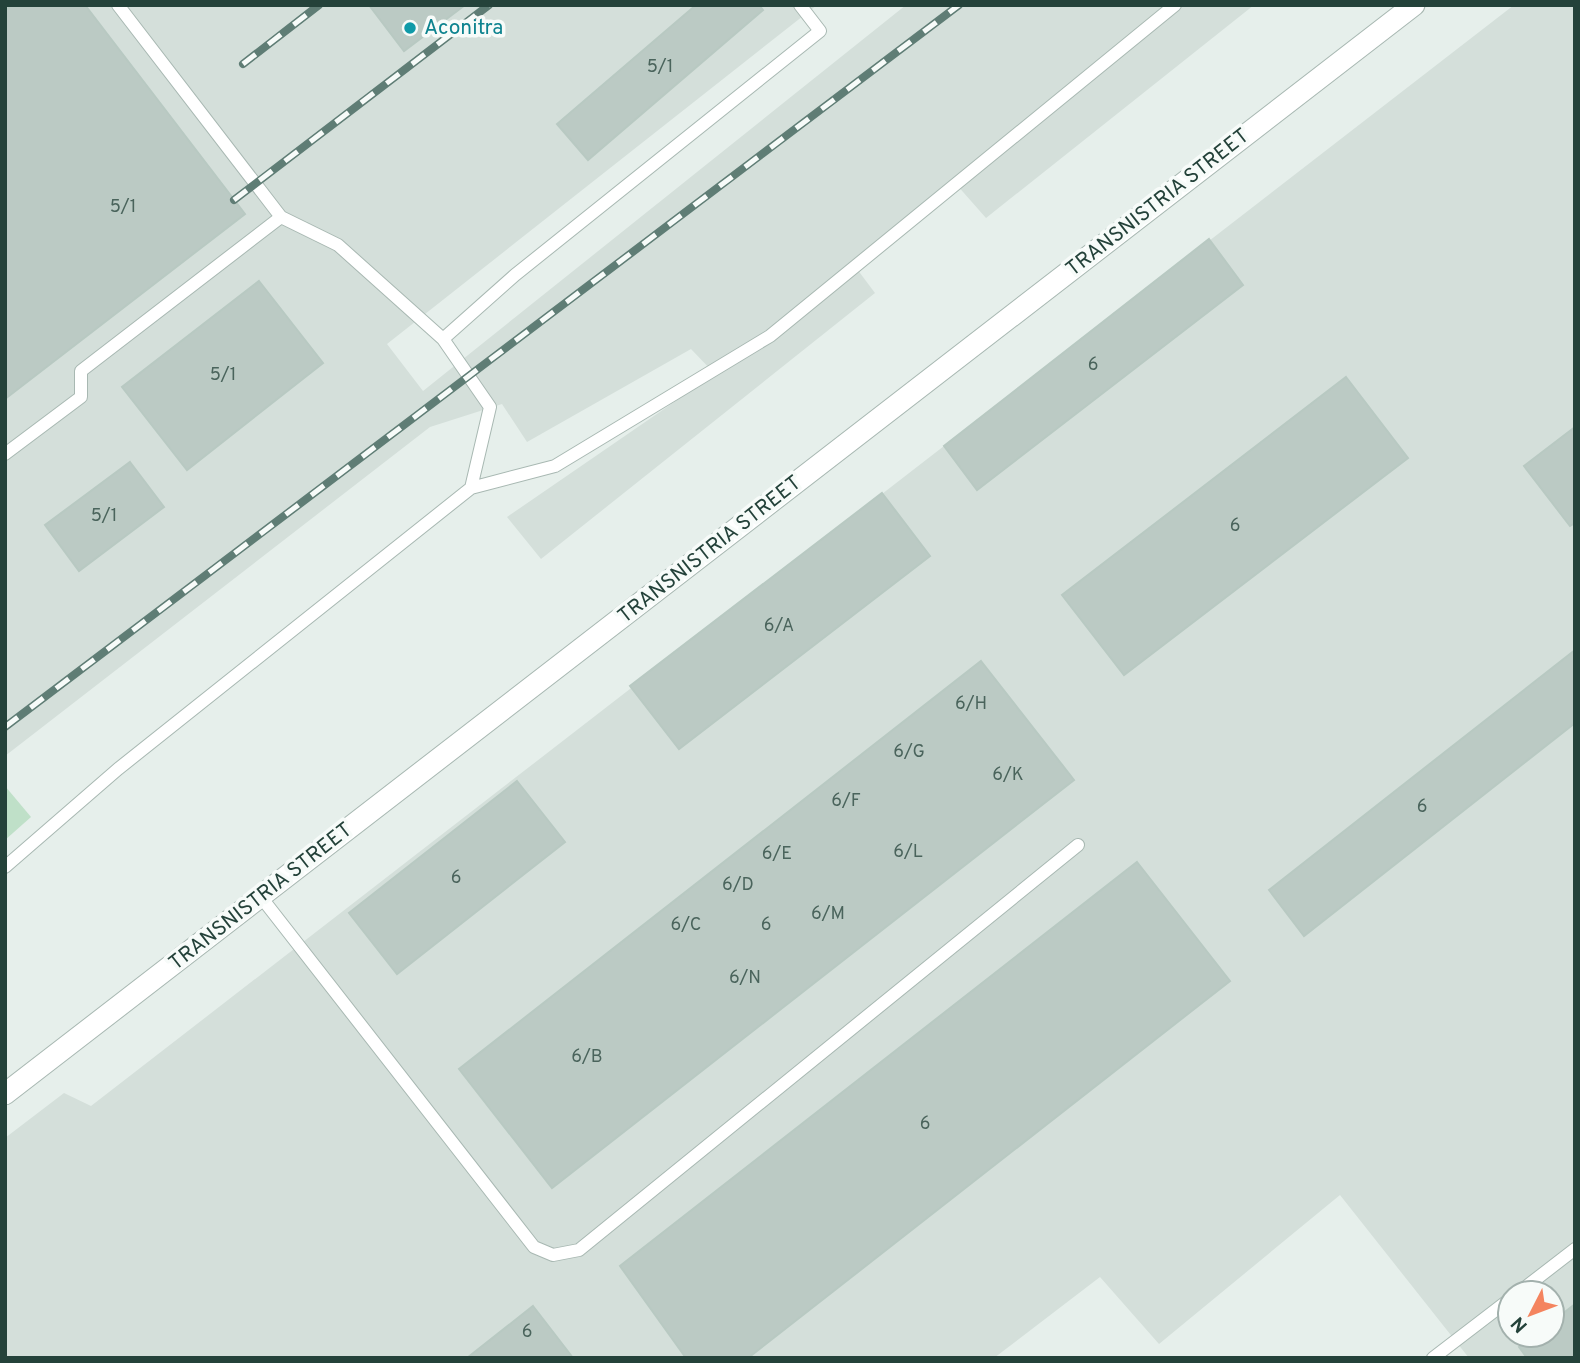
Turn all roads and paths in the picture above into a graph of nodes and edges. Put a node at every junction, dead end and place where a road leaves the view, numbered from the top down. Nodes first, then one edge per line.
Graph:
1 (118, 5) edge
2 (800, 5) edge
3 (1175, 5) edge
4 (1414, 5) edge
5 (281, 217) junction
6 (443, 339) junction
7 (5, 454) edge
8 (471, 488) junction
9 (1078, 845) dead end
10 (5, 867) edge
11 (261, 897) junction
12 (5, 1094) edge
13 (1575, 1250) edge
14 (1537, 1279) edge
15 (1496, 1310) edge
16 (1433, 1358) edge

1 - 5 lane
2 - 6 lane
3 - 8 lane
4 - 11 street, TRANSNISTRIA STREET
5 - 6 lane
5 - 7 lane
6 - 8 lane
8 - 10 lane
9 - 11 lane
11 - 12 street, TRANSNISTRIA STREET
13 - 14 lane
15 - 16 lane

